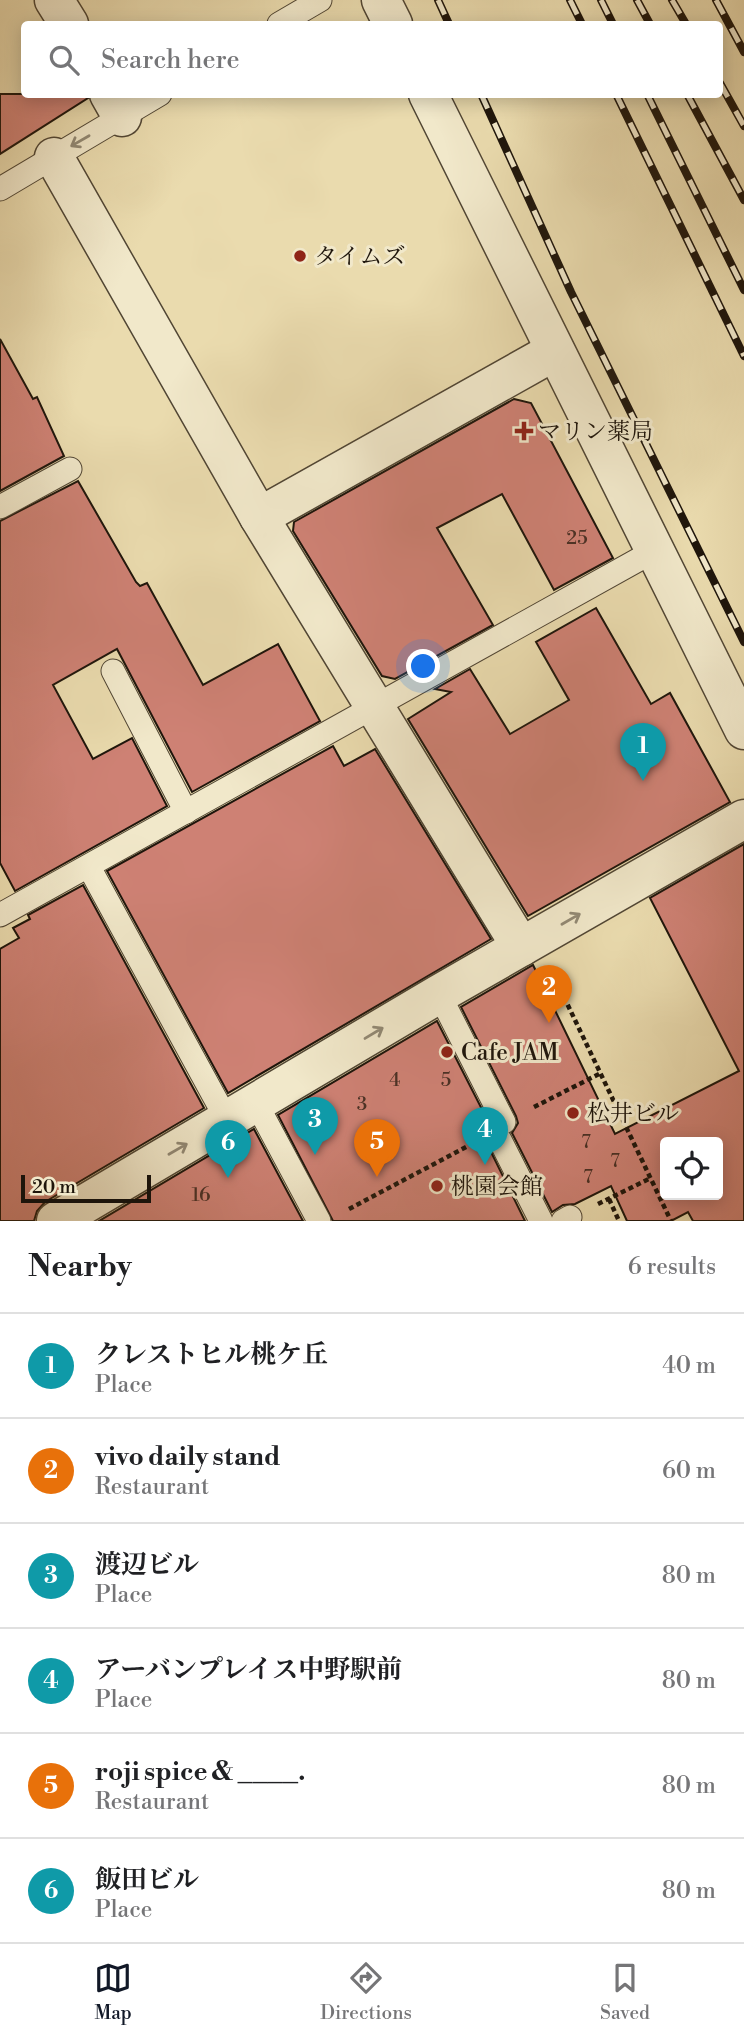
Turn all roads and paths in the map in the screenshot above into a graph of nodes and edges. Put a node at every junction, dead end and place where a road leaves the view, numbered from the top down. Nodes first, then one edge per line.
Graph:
1 (54, 0) edge
2 (320, 0) edge
3 (381, 0) edge
4 (66, 21) edge
5 (284, 21) edge
6 (392, 21) edge
7 (145, 98) edge
8 (430, 98) edge
9 (116, 106) edge
10 (54, 157) junction
11 (0, 189) edge
12 (555, 351) junction
13 (70, 469) dead end
14 (0, 506) edge
15 (259, 517) junction
16 (654, 551) junction
17 (113, 671) dead end
18 (374, 708) junction
19 (744, 730) edge
20 (186, 812) junction
21 (744, 819) edge
22 (89, 867) junction
23 (0, 915) edge
24 (529, 943) junction
25 (439, 994) junction
26 (241, 1111) junction
27 (651, 1178) junction
28 (609, 1199) junction
29 (566, 1219) edge
30 (56, 1221) edge
31 (319, 1221) edge
32 (541, 1221) edge
33 (619, 1221) edge
34 (670, 1221) edge

1 - 4 street
2 - 5 lane
3 - 6 street
7 - 9 lane
8 - 12 street
9 -> 10 lane
10 - 11 lane
10 - 15 street
12 - 15 street
12 - 16 street
13 - 14 lane
15 - 18 street
16 - 18 lane
16 - 19 street
17 - 20 lane
18 - 20 lane
18 - 24 street
20 - 22 lane
24 -> 21 street
22 - 23 lane
22 - 26 lane
24 - 25 street
24 - 27 path
26 -> 25 street
25 - 32 lane
30 -> 26 street
26 - 31 lane
27 - 28 path
27 - 34 path
28 - 29 path
28 - 33 path

